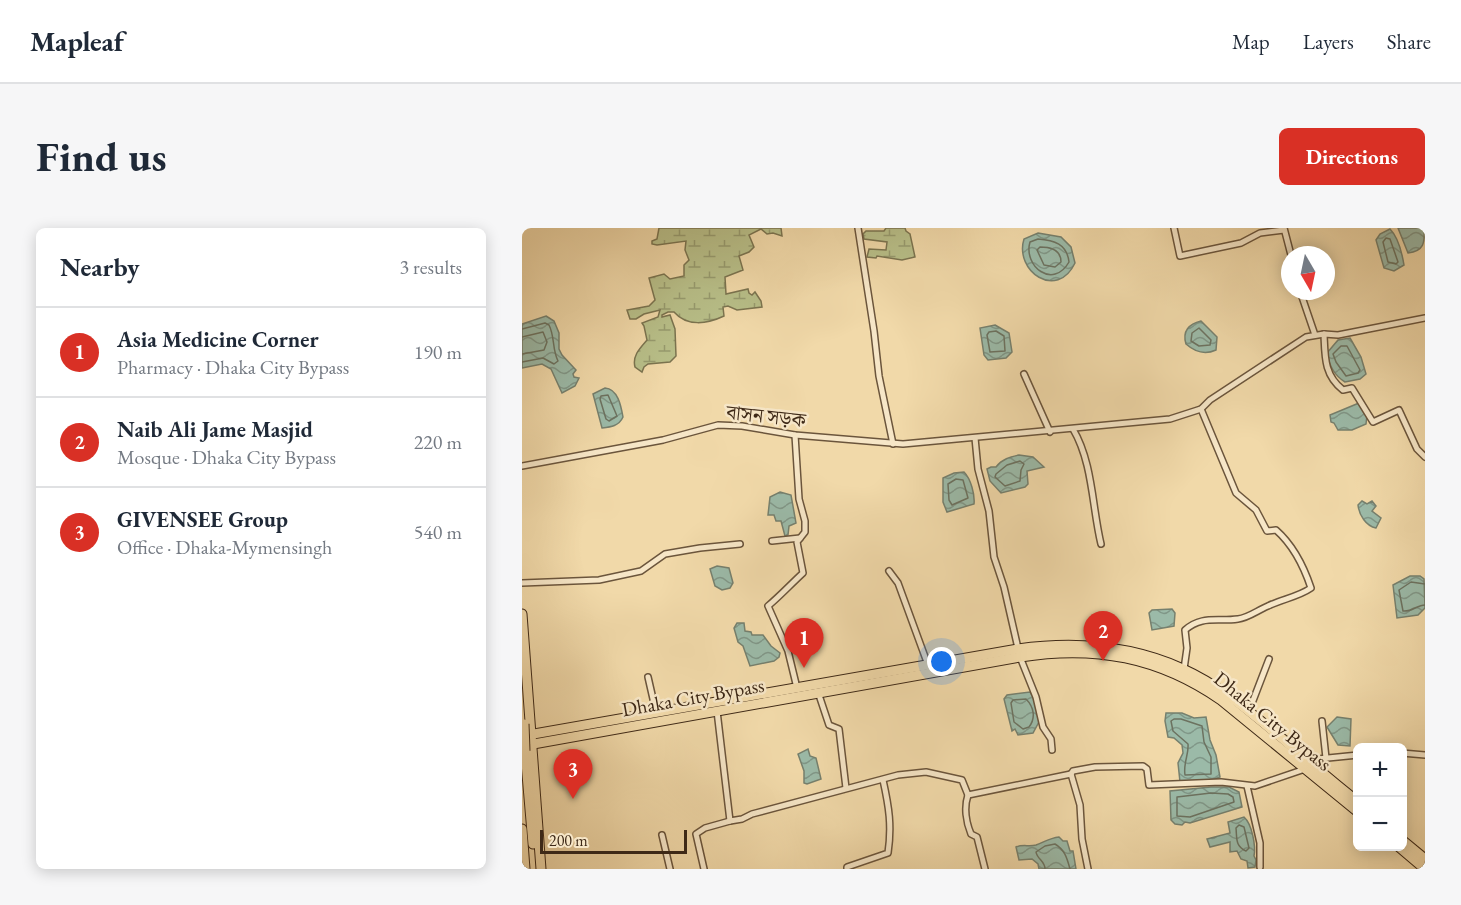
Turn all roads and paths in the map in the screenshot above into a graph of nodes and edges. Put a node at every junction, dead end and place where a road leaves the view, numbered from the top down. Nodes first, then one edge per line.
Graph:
1 (858, 228) edge
2 (1174, 228) edge
3 (1284, 229) edge
4 (1289, 246) edge
5 (1303, 300) edge
6 (1425, 318) edge
7 (1324, 334) junction
8 (1315, 335) junction
9 (1024, 374) dead end
10 (1201, 409) junction
11 (1073, 429) junction
12 (1050, 432) junction
13 (795, 435) junction
14 (975, 438) junction
15 (893, 444) junction
16 (1425, 457) edge
17 (522, 466) edge
18 (800, 537) junction
19 (772, 540) dead end
20 (740, 544) dead end
21 (1101, 544) dead end
22 (888, 571) dead end
23 (522, 583) edge
24 (522, 614) edge
25 (1019, 653) junction
26 (1269, 659) dead end
27 (928, 665) junction
28 (1184, 669) junction
29 (648, 677) dead end
30 (797, 689) junction
31 (818, 692) junction
32 (717, 711) junction
33 (1249, 711) junction
34 (656, 712) junction
35 (1322, 722) dead end
36 (524, 724) edge
37 (527, 743) edge
38 (1052, 750) dead end
39 (1407, 753) edge
40 (1353, 755) edge
41 (1425, 755) edge
42 (1326, 758) junction
43 (1306, 765) junction
44 (1071, 774) junction
45 (883, 780) junction
46 (1247, 786) junction
47 (846, 788) junction
48 (968, 795) junction
49 (1353, 798) edge
50 (1353, 807) edge
51 (730, 821) junction
52 (522, 829) edge
53 (662, 835) dead end
54 (1407, 844) edge
55 (523, 849) edge
56 (1404, 851) edge
57 (1425, 859) edge
58 (1260, 867) dead end
59 (525, 869) edge
60 (536, 869) edge
61 (541, 869) edge
62 (670, 869) edge
63 (704, 869) edge
64 (848, 869) edge
65 (985, 869) edge
66 (1088, 869) edge
67 (1425, 869) edge

1 - 15 street
2 - 3 street
3 - 4 street
5 - 8 street
6 - 7 street
7 - 8 street
7 - 16 street
8 - 10 street
9 - 12 street
10 - 11 street, বাসন সড়ক
10 - 28 street
11 - 12 street, বাসন সড়ক
11 - 21 street
12 - 14 street, বাসন সড়ক
13 - 15 street, বাসন সড়ক
13 - 17 street, বাসন সড়ক
13 - 18 street
14 - 15 street, বাসন সড়ক
14 - 25 street
18 - 19 street
18 - 30 street
20 - 23 street
22 - 27 street
24 - 37 highway
25 - 27 highway
25 - 28 highway
25 - 31 highway, Dhaka City Bypass
25 - 38 street
25 - 43 highway, Dhaka City Bypass
26 - 33 street
27 - 30 highway
28 - 33 highway
29 - 34 street
30 - 34 highway
31 - 32 highway, Dhaka City Bypass
31 - 47 street
32 - 37 highway, Dhaka City Bypass
32 - 51 street
33 - 43 highway
34 - 37 highway
35 - 42 street
36 - 37 highway, bridge
37 - 60 highway
37 - 61 highway
39 - 41 street
40 - 42 street
42 - 43 street
43 - 46 street
43 - 49 highway
43 - 50 highway, Dhaka City Bypass
44 - 46 street
44 - 48 street
44 - 66 street
45 - 47 street
45 - 48 street
45 - 64 street
46 - 58 street
47 - 51 street
48 - 65 street
51 - 63 street
52 - 55 highway
53 - 62 street
54 - 57 highway
55 - 59 highway
56 - 67 highway

